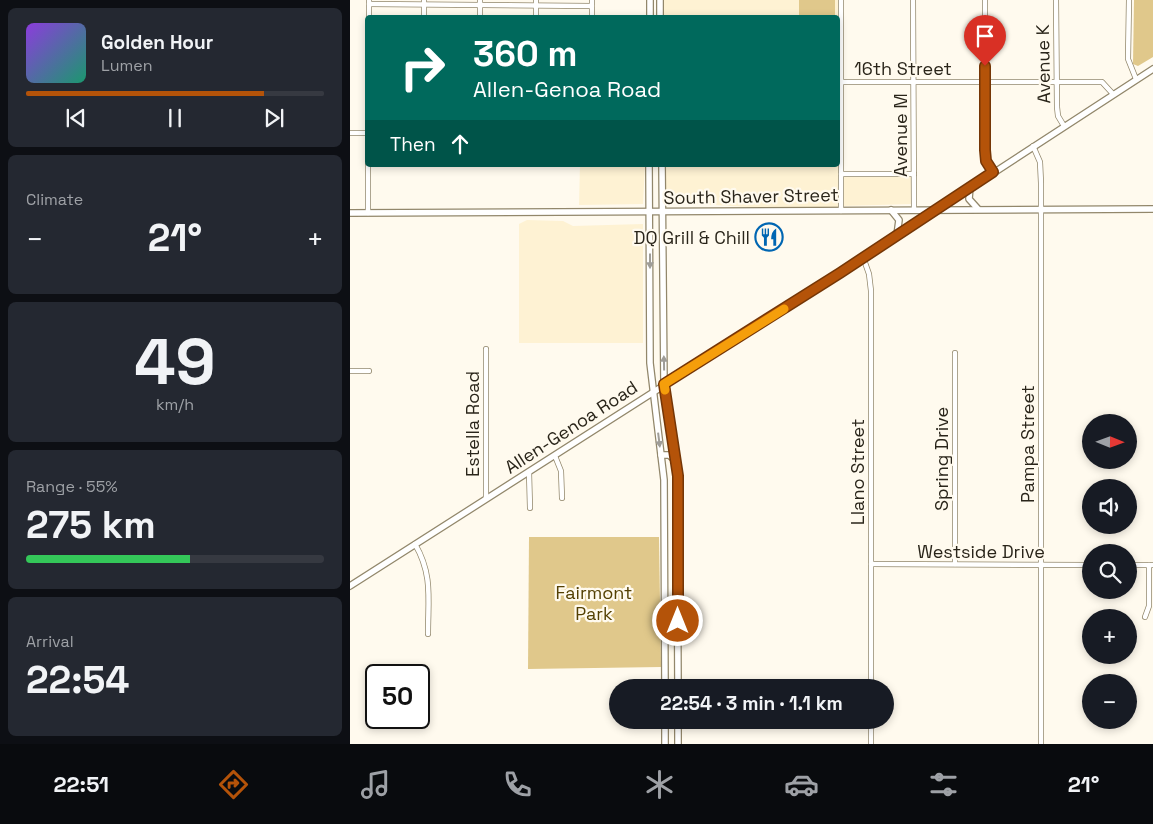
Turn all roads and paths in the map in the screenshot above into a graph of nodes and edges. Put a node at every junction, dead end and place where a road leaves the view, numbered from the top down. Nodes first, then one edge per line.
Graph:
1 (592, 0) edge
2 (650, 0) edge
3 (660, 0) edge
4 (841, 0) edge
5 (913, 0) edge
6 (985, 0) edge
7 (1056, 0) edge
8 (1129, 0) edge
9 (369, 2) edge
10 (424, 2) edge
11 (480, 3) edge
12 (536, 3) edge
13 (592, 6) junction
14 (369, 15) edge
15 (424, 15) edge
16 (592, 15) edge
17 (650, 15) edge
18 (660, 15) edge
19 (840, 41) edge
20 (1153, 69) edge
21 (1136, 80) junction
22 (840, 82) edge
23 (913, 82) junction
24 (985, 82) junction
25 (1056, 82) junction
26 (1113, 94) junction
27 (1064, 126) junction
28 (840, 128) edge
29 (350, 133) edge
30 (365, 133) edge
31 (1033, 146) junction
32 (368, 167) edge
33 (649, 167) edge
34 (662, 167) edge
35 (993, 172) junction
36 (841, 174) junction
37 (914, 174) junction
38 (970, 188) junction
39 (978, 209) junction
40 (1042, 209) junction
41 (1153, 209) edge
42 (891, 210) junction
43 (914, 210) junction
44 (935, 210) junction
45 (841, 211) junction
46 (650, 212) junction
47 (662, 212) junction
48 (368, 213) junction
49 (350, 214) edge
50 (897, 235) junction
51 (863, 258) junction
52 (663, 315) junction
53 (650, 316) junction
54 (486, 349) dead end
55 (955, 353) dead end
56 (350, 371) edge
57 (369, 371) dead end
58 (664, 384) junction
59 (653, 392) junction
60 (661, 455) junction
61 (555, 456) junction
62 (676, 461) junction
63 (529, 472) junction
64 (486, 498) junction
65 (562, 498) dead end
66 (530, 508) dead end
67 (414, 544) junction
68 (871, 564) junction
69 (955, 564) junction
70 (1041, 564) junction
71 (1082, 564) edge
72 (1137, 565) edge
73 (1151, 565) edge
74 (350, 586) edge
75 (678, 597) junction
76 (664, 598) junction
77 (1145, 617) dead end
78 (428, 634) dead end
79 (664, 675) junction
80 (678, 675) junction
81 (664, 679) edge
82 (678, 679) edge
83 (871, 679) edge
84 (665, 729) edge
85 (678, 729) edge
86 (871, 729) edge
87 (665, 744) edge
88 (678, 744) edge
89 (871, 744) edge
90 (1041, 744) edge

1 - 13 street
2 - 17 main road
3 - 18 main road
4 - 19 street
5 - 23 street, Avenue M
6 - 24 street
7 - 25 street, Avenue K
8 - 21 street
9 - 10 street
9 - 14 street
10 - 11 street
10 - 15 street
11 - 12 street
12 - 13 street
13 - 16 street
20 - 21 main road, Allen-Genoa Road
21 - 26 main road, Allen-Genoa Road
22 - 23 street, 16th Street
23 - 24 street, 16th Street
23 - 37 street, Avenue M
24 - 25 street, 16th Street
24 - 35 street
25 - 26 street, 16th Street
25 - 27 street, Avenue K
26 - 27 main road, Allen-Genoa Road
27 - 31 main road, Allen-Genoa Road
28 - 36 street
29 - 30 street
31 - 35 main road, Allen-Genoa Road
31 - 40 street, Pampa Street
32 - 48 street
33 - 46 main road
34 - 47 main road
35 - 38 main road, Allen-Genoa Road
36 - 37 street
36 - 45 street
37 - 43 street, Avenue M
38 - 39 main road
38 - 44 main road, Allen-Genoa Road
39 - 40 main road, South Shaver Street
39 - 44 main road, South Shaver Street
40 - 41 main road, South Shaver Street
40 - 70 street, Pampa Street
42 - 43 main road, South Shaver Street
42 - 45 main road, South Shaver Street
42 - 50 main road
43 - 44 main road, South Shaver Street
44 - 50 main road, Allen-Genoa Road
45 - 47 main road, South Shaver Street
46 - 47 main road, South Shaver Street
46 - 48 main road, South Shaver Street
46 -> 53 main road
47 - 52 main road
48 - 49 main road, South Shaver Street
50 - 51 main road, Allen-Genoa Road
51 - 58 main road, Allen-Genoa Road
51 - 68 street, Llano Street
52 - 53 main road
58 -> 52 main road
53 - 59 main road
54 - 64 street, Estella Road
55 - 69 street, Spring Drive
56 - 57 street
58 - 59 main road, Allen-Genoa Road
58 - 62 main road
59 -> 60 main road
59 - 61 main road, Allen-Genoa Road
60 - 62 main road
60 - 76 main road
61 - 63 main road, Allen-Genoa Road
61 - 65 street
62 - 75 main road
63 - 64 main road, Allen-Genoa Road
63 - 66 street
64 - 67 main road, Allen-Genoa Road
67 - 74 main road, Allen-Genoa Road
67 - 78 street
68 - 69 street, Westside Drive
68 - 83 street, Llano Street
69 - 70 street, Westside Drive
70 - 71 street, Westside Drive
70 - 90 street, Pampa Street
72 - 73 street
73 - 77 street
75 - 76 main road
75 - 80 main road
76 - 79 main road
79 - 80 main road
79 - 81 main road
80 - 82 main road
84 - 87 main road
85 - 88 main road
86 - 89 street

